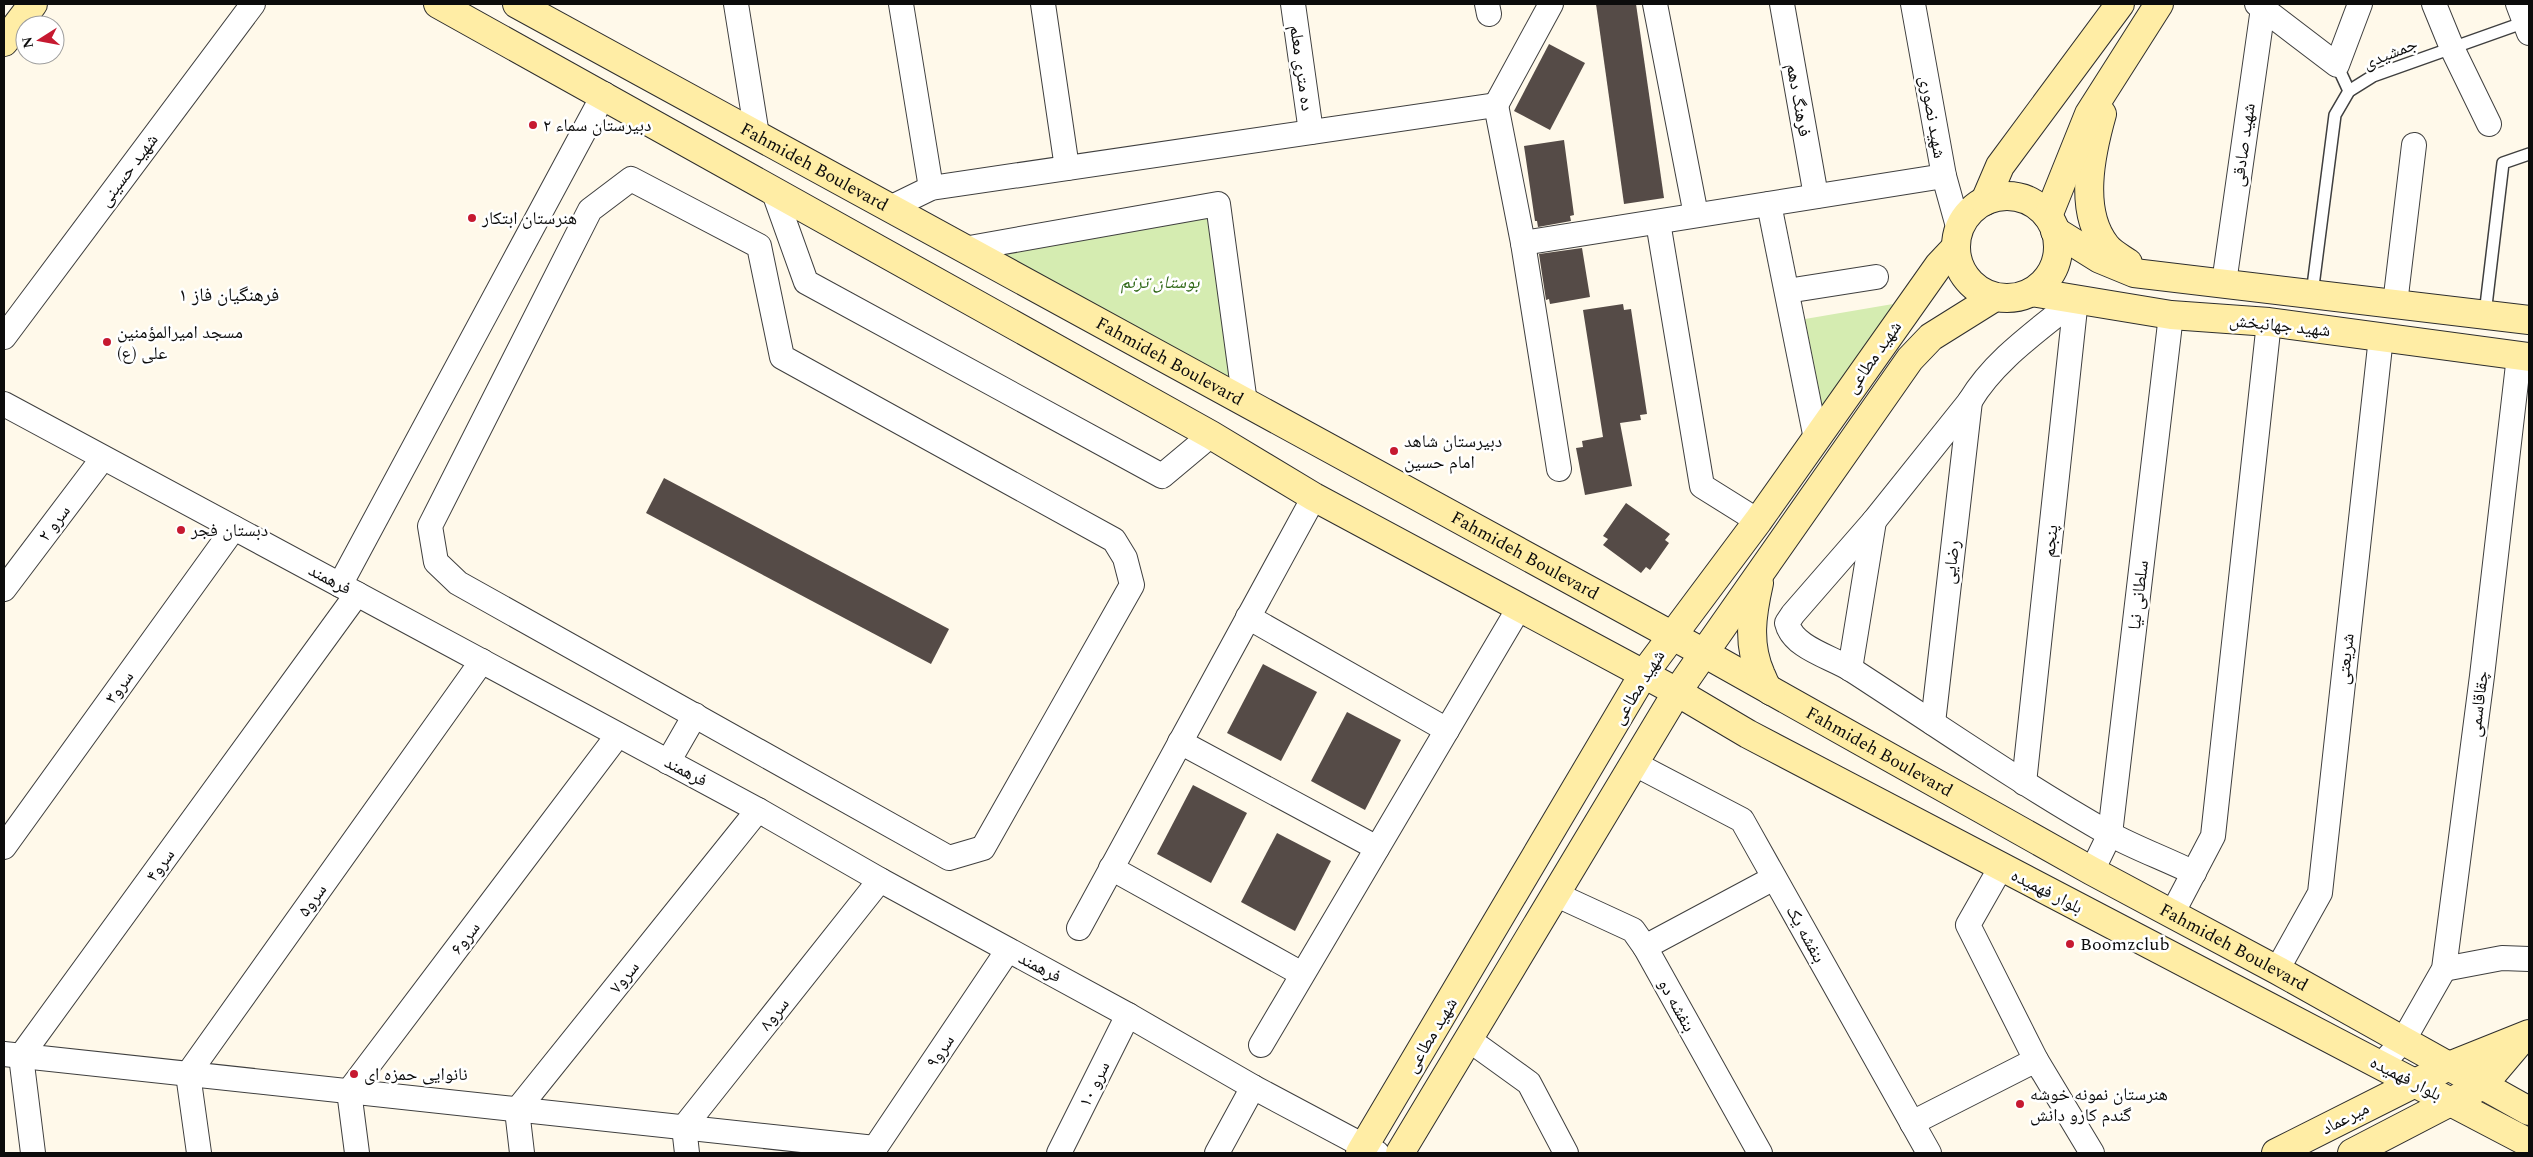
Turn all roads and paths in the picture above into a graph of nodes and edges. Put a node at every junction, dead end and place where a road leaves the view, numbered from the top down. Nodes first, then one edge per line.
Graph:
1 (33, 4) edge
2 (253, 4) edge
3 (438, 4) edge
4 (518, 4) edge
5 (736, 4) edge
6 (901, 4) edge
7 (1043, 4) edge
8 (1293, 4) edge
9 (1656, 4) edge
10 (1782, 4) edge
11 (1913, 4) edge
12 (2120, 4) edge
13 (2159, 4) edge
14 (2360, 4) edge
15 (2434, 4) edge
16 (2260, 6) edge
17 (1547, 7) edge
18 (2526, 20) edge
19 (4, 42) edge
20 (2452, 48) junction
21 (2337, 65) junction
22 (2115, 72) junction
23 (2349, 91) junction
24 (604, 94) junction
25 (1496, 105) junction
26 (2489, 124) dead end
27 (1311, 132) junction
28 (757, 135) junction
29 (2414, 145) dead end
30 (2529, 154) edge
31 (1067, 168) junction
32 (1944, 176) junction
33 (931, 188) junction
34 (773, 190) junction
35 (1816, 196) junction
36 (1985, 201) junction
37 (1769, 204) junction
38 (890, 208) junction
39 (1696, 216) junction
40 (1658, 222) junction
41 (2052, 224) junction
42 (1957, 239) junction
43 (1523, 243) junction
44 (964, 249) junction
45 (1876, 277) dead end
46 (2156, 277) junction
47 (2224, 283) junction
48 (1787, 291) junction
49 (2032, 292) junction
50 (2312, 294) junction
51 (1995, 297) junction
52 (2076, 299) junction
53 (2395, 304) junction
54 (2171, 315) junction
55 (2489, 315) junction
56 (2529, 320) edge
57 (2270, 322) junction
58 (4, 337) edge
59 (2380, 337) junction
60 (2488, 352) junction
61 (2524, 357) edge
62 (1970, 401) junction
63 (1245, 403) junction
64 (4, 404) edge
65 (1211, 434) junction
66 (1816, 439) junction
67 (103, 458) junction
68 (1559, 469) dead end
69 (1314, 497) junction
70 (1758, 521) junction
71 (1874, 521) junction
72 (234, 528) junction
73 (1761, 573) junction
74 (4, 589) edge
75 (348, 589) junction
76 (1519, 608) junction
77 (1248, 617) junction
78 (1671, 636) junction
79 (1704, 653) junction
80 (482, 661) junction
81 (1850, 669) junction
82 (1643, 676) junction
83 (1677, 692) junction
84 (1784, 698) junction
85 (695, 715) junction
86 (1933, 723) junction
87 (1447, 730) junction
88 (618, 735) junction
89 (1180, 742) junction
90 (668, 762) junction
91 (1636, 764) junction
92 (2024, 783) junction
93 (758, 810) junction
94 (2110, 834) junction
95 (4, 847) edge
96 (1377, 848) junction
97 (2001, 867) junction
98 (1112, 868) junction
99 (2092, 872) junction
100 (2194, 873) junction
101 (1774, 878) junction
102 (880, 880) junction
103 (1557, 895) junction
104 (2172, 914) junction
105 (1078, 928) dead end
106 (1645, 947) junction
107 (1008, 950) junction
108 (2529, 959) edge
109 (2276, 970) junction
110 (2444, 970) junction
111 (1302, 974) junction
112 (1128, 1015) junction
113 (2526, 1036) edge
114 (1468, 1039) junction
115 (2404, 1041) junction
116 (1261, 1046) dead end
117 (12, 1055) edge
118 (2036, 1060) junction
119 (2381, 1065) junction
120 (2449, 1066) junction
121 (188, 1074) junction
122 (2413, 1084) junction
123 (2483, 1085) junction
124 (1253, 1087) junction
125 (349, 1091) junction
126 (2454, 1102) junction
127 (517, 1110) junction
128 (2529, 1111) edge
129 (1912, 1123) junction
130 (684, 1127) junction
131 (2390, 1139) edge
132 (2529, 1143) edge
133 (875, 1151) edge
134 (1367, 1151) edge
135 (33, 1153) edge
136 (199, 1153) edge
137 (357, 1153) edge
138 (522, 1153) edge
139 (687, 1153) edge
140 (1060, 1153) edge
141 (1217, 1153) edge
142 (1400, 1153) edge
143 (1566, 1153) edge
144 (1760, 1153) edge
145 (1929, 1153) edge
146 (2092, 1153) edge
147 (2276, 1153) edge
148 (2352, 1153) edge

1 - 19 street
2 - 58 street, شهید حسینی
3 - 24 street
4 - 28 street, Fahmideh Boulevard
5 - 28 street
6 - 33 street
7 - 31 street
8 - 27 street, ده متری معلم
9 - 39 street
10 - 35 street, فرهنگ دهم
11 - 32 street, شهید نصوری
12 - 36 street
13 - 22 street
14 - 21 street
15 - 20 street
16 - 21 street
16 - 47 street, شهید صادقی
17 - 25 street
18 - 20 lane, جمشیدی
20 - 23 lane, جمشیدی
20 - 26 street
21 - 23 lane
22 - 41 street
22 - 46 street
23 - 50 lane, جمشیدی
24 - 34 street
24 - 75 street, سرو۴
25 - 27 street
25 - 43 street
27 - 31 street
28 - 38 street, Fahmideh Boulevard
29 - 53 street
30 - 55 lane
31 - 33 street
32 - 35 street
32 - 42 street, شهید نصوری
33 - 38 street
34 - 65 street
34 - 65 street
35 - 37 street
36 - 41 street
36 - 42 street
37 - 39 street
37 - 48 street
38 - 44 street, Fahmideh Boulevard
39 - 40 street
40 - 43 street
40 - 70 street
41 - 46 street, شهید جهانبخش
41 - 49 street
42 - 51 street
42 - 66 street, شهید مطاعی
43 - 68 street
44 - 63 street, Fahmideh Boulevard
44 - 63 street
45 - 48 street
46 - 47 street, شهید جهانبخش
47 - 50 street, شهید جهانبخش
48 - 66 street
49 - 51 street
49 - 52 street, شهید جهانبخش
50 - 53 street, شهید جهانبخش
51 - 73 street, شهید مطاعی
52 - 54 street, شهید جهانبخش
52 - 62 street
52 - 92 street, پنجم
53 - 55 street, شهید جهانبخش
54 - 57 street, شهید جهانبخش
54 - 94 street, سلطانی نیا
55 - 56 street, شهید جهانبخش
55 - 60 street
57 - 59 street, شهید جهانبخش
57 - 100 street
59 - 60 street, شهید جهانبخش
59 - 109 street, شریعتی
60 - 61 street, شهید جهانبخش
61 - 110 street, چقاقاسمی
62 - 71 street
62 - 86 street, رضایی
63 - 78 street, Fahmideh Boulevard
64 - 67 street, فرهمند
65 - 69 street
66 - 70 street, شهید مطاعی
67 - 72 street, فرهمند
67 - 74 street, سرو ۲
69 - 76 street
69 - 77 street
70 - 78 street, شهید مطاعی
71 - 81 street
71 - 81 street
72 - 75 street, فرهمند
72 - 95 street, سرو۳
73 - 79 street, شهید مطاعی
73 - 84 street
75 - 80 street, فرهمند
75 - 117 street, سرو۴
76 - 82 street
76 - 87 street
77 - 87 street
77 - 89 street
78 - 79 street, Fahmideh Boulevard
78 - 82 street, شهید مطاعی
79 - 83 street, شهید مطاعی
79 - 84 street, Fahmideh Boulevard
80 - 88 street, فرهمند
80 - 121 street, سرو۵
81 - 86 street
82 - 83 street, بلوار فهمیده
82 - 134 street, شهید مطاعی
83 - 91 street, شهید مطاعی
83 - 97 street, بلوار فهمیده
84 - 99 street, Fahmideh Boulevard
85 - 85 street
85 - 90 street
86 - 92 street
87 - 96 street
88 - 90 street, فرهمند
88 - 125 street, سرو۶
89 - 96 street
89 - 98 street
90 - 93 street, فرهمند
91 - 101 street, بنفشه یک
91 - 103 street, شهید مطاعی
92 - 94 street
93 - 102 street, فرهمند
93 - 127 street, سرو۷
94 - 99 street, سلطانی نیا
94 - 100 street
96 - 111 street
97 - 118 street
97 - 119 street, بلوار فهمیده
98 - 105 street
98 - 111 street
99 - 104 street, Fahmideh Boulevard
100 - 104 street
101 - 106 street
101 - 129 street, بنفشه یک
102 - 107 street, فرهمند
102 - 130 street, سرو۸
103 - 106 street, بنفشه دو
103 - 114 street, شهید مطاعی
104 - 109 street, Fahmideh Boulevard
106 - 144 street, بنفشه دو
107 - 112 street, فرهمند
107 - 133 street, سرو۹
108 - 110 street
109 - 115 street, Fahmideh Boulevard
110 - 115 street, چقاقاسمی
111 - 116 street
112 - 124 street, فرهمند
112 - 140 street, سرو ۱۰
113 - 120 street, میرعماد
113 - 123 street, میرعماد
114 - 142 street, شهید مطاعی
114 - 143 street
115 - 119 street, چقاقاسمی
115 - 120 street, Fahmideh Boulevard
117 - 121 street
117 - 135 street
118 - 129 street
118 - 146 street
119 - 122 street, بلوار فهمیده
120 - 122 street, میرعماد
120 - 123 street, Fahmideh Boulevard
121 - 125 street
121 - 136 street
122 - 126 street, بلوار فهمیده
122 - 147 street, میرعماد
123 - 126 street, میرعماد
123 - 128 street, Fahmideh Boulevard
124 - 134 street, فرهمند
124 - 141 street
125 - 127 street
125 - 137 street
126 - 131 street, میرعماد
126 - 132 street, بلوار فهمیده
127 - 130 street
127 - 138 street
129 - 145 street, بنفشه یک
130 - 133 street
130 - 139 street
131 - 148 street, میرعماد

